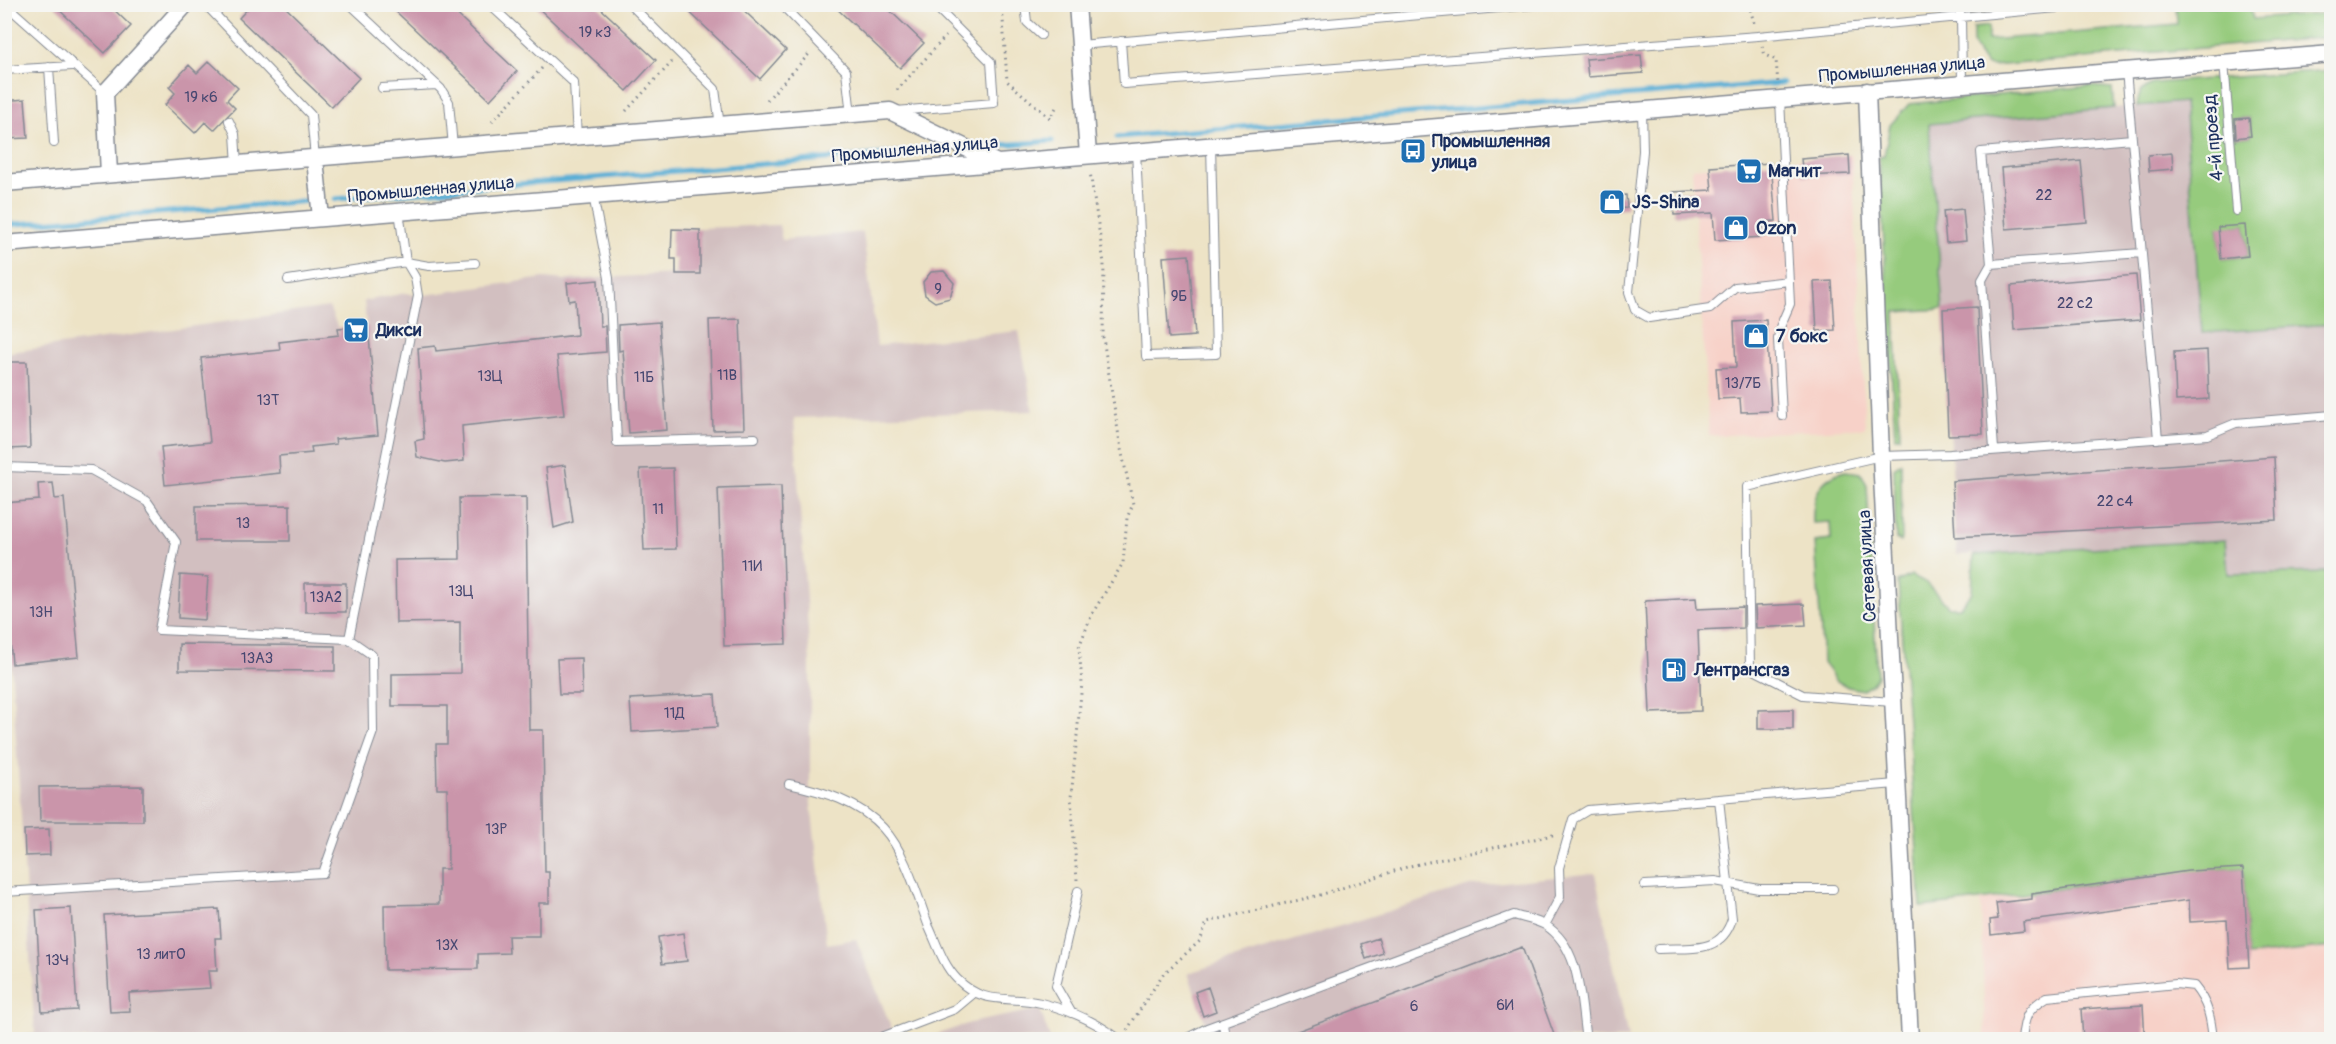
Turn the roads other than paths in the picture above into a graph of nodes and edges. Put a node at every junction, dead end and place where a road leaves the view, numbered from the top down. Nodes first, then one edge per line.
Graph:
1 (6, 4) edge
2 (205, 4) edge
3 (350, 4) edge
4 (489, 4) edge
5 (630, 4) edge
6 (781, 4) edge
7 (933, 4) edge
8 (1025, 4) edge
9 (1077, 4) edge
10 (1545, 4) edge
11 (1956, 4) edge
12 (2100, 4) edge
13 (180, 6) edge
14 (1961, 16) junction
15 (1041, 35) dead end
16 (1121, 41) junction
17 (1080, 45) junction
18 (2331, 54) edge
19 (2224, 62) junction
20 (72, 66) junction
21 (48, 67) junction
22 (4, 70) edge
23 (2127, 70) junction
24 (1962, 83) junction
25 (436, 85) junction
26 (382, 88) dead end
27 (1867, 91) junction
28 (105, 93) junction
29 (1779, 98) junction
30 (1642, 109) junction
31 (890, 111) junction
32 (852, 115) junction
33 (229, 120) dead end
34 (720, 126) junction
35 (577, 137) junction
36 (2132, 139) junction
37 (54, 143) dead end
38 (1211, 145) junction
39 (453, 147) junction
40 (1136, 151) junction
41 (1088, 155) junction
42 (315, 159) junction
43 (996, 162) junction
44 (237, 165) junction
45 (109, 174) junction
46 (4, 183) edge
47 (593, 195) junction
48 (399, 211) junction
49 (2236, 211) dead end
50 (321, 218) junction
51 (4, 244) edge
52 (2142, 253) junction
53 (406, 262) junction
54 (475, 263) dead end
55 (1991, 264) junction
56 (288, 280) dead end
57 (1789, 281) junction
58 (2331, 415) edge
59 (1782, 416) dead end
60 (755, 438) dead end
61 (2158, 439) junction
62 (1994, 450) junction
63 (1881, 456) junction
64 (4, 467) edge
65 (349, 639) junction
66 (1892, 702) junction
67 (789, 784) dead end
68 (1896, 784) junction
69 (1719, 799) junction
70 (1728, 883) junction
71 (1645, 885) dead end
72 (1833, 889) dead end
73 (1078, 891) road end
74 (4, 892) edge
75 (1545, 925) junction
76 (1658, 949) dead end
77 (974, 994) junction
78 (1071, 1012) junction
79 (1223, 1022) junction
80 (874, 1040) edge
81 (1120, 1040) edge
82 (1183, 1040) edge
83 (1225, 1040) edge
84 (1586, 1040) edge
85 (1910, 1040) edge
86 (2022, 1040) edge
87 (2213, 1040) edge

1 - 20 lane
2 - 42 lane
3 - 25 lane
4 - 35 lane
5 - 34 lane
6 - 32 lane
7 - 31 lane
8 - 15 lane
9 - 17 street
10 - 16 lane
11 - 14 lane
12 - 14 lane
13 - 28 street
14 - 16 lane
14 - 24 lane
16 - 17 lane
17 - 41 street
18 - 19 street, Промышленная улица
19 - 23 street, Промышленная улица
19 - 49 lane, 4-й проезд
20 - 21 lane
20 - 28 lane
21 - 22 lane
21 - 37 lane
23 - 24 street, Промышленная улица
23 - 36 lane
24 - 27 street, Промышленная улица
25 - 26 lane
25 - 39 lane
27 - 29 street, Промышленная улица
27 - 63 street, Сетевая улица
28 - 45 street
29 - 30 street, Промышленная улица
29 - 57 lane
30 - 38 street, Промышленная улица
30 - 57 lane
31 - 32 street
31 - 43 street
32 - 34 street
33 - 44 lane
34 - 35 street
35 - 39 street
36 - 52 lane
36 - 55 lane
38 - 40 street, Промышленная улица
38 - 40 lane
39 - 42 street
40 - 41 street, Промышленная улица
41 - 43 street, Промышленная улица
42 - 44 street
42 - 50 street
43 - 47 street, Промышленная улица
44 - 45 street
45 - 46 street
47 - 48 street, Промышленная улица
47 - 60 lane
48 - 50 street, Промышленная улица
48 - 53 lane
50 - 51 street, Промышленная улица
52 - 55 lane
52 - 61 lane
53 - 54 lane
53 - 56 lane
53 - 65 lane
55 - 62 lane
57 - 59 lane
58 - 61 lane
61 - 62 lane
62 - 63 lane
63 - 66 street, Сетевая улица
63 - 66 lane
64 - 65 lane
65 - 74 lane
66 - 68 street, Сетевая улица
67 - 77 lane
68 - 69 lane
68 - 85 street, Сетевая улица
69 - 70 lane
69 - 75 lane
70 - 71 lane
70 - 72 lane
70 - 76 lane
73 - 78 lane
75 - 79 lane
75 - 84 lane
77 - 78 lane
77 - 80 lane
78 - 81 lane
79 - 82 lane
79 - 83 lane
86 - 87 lane

